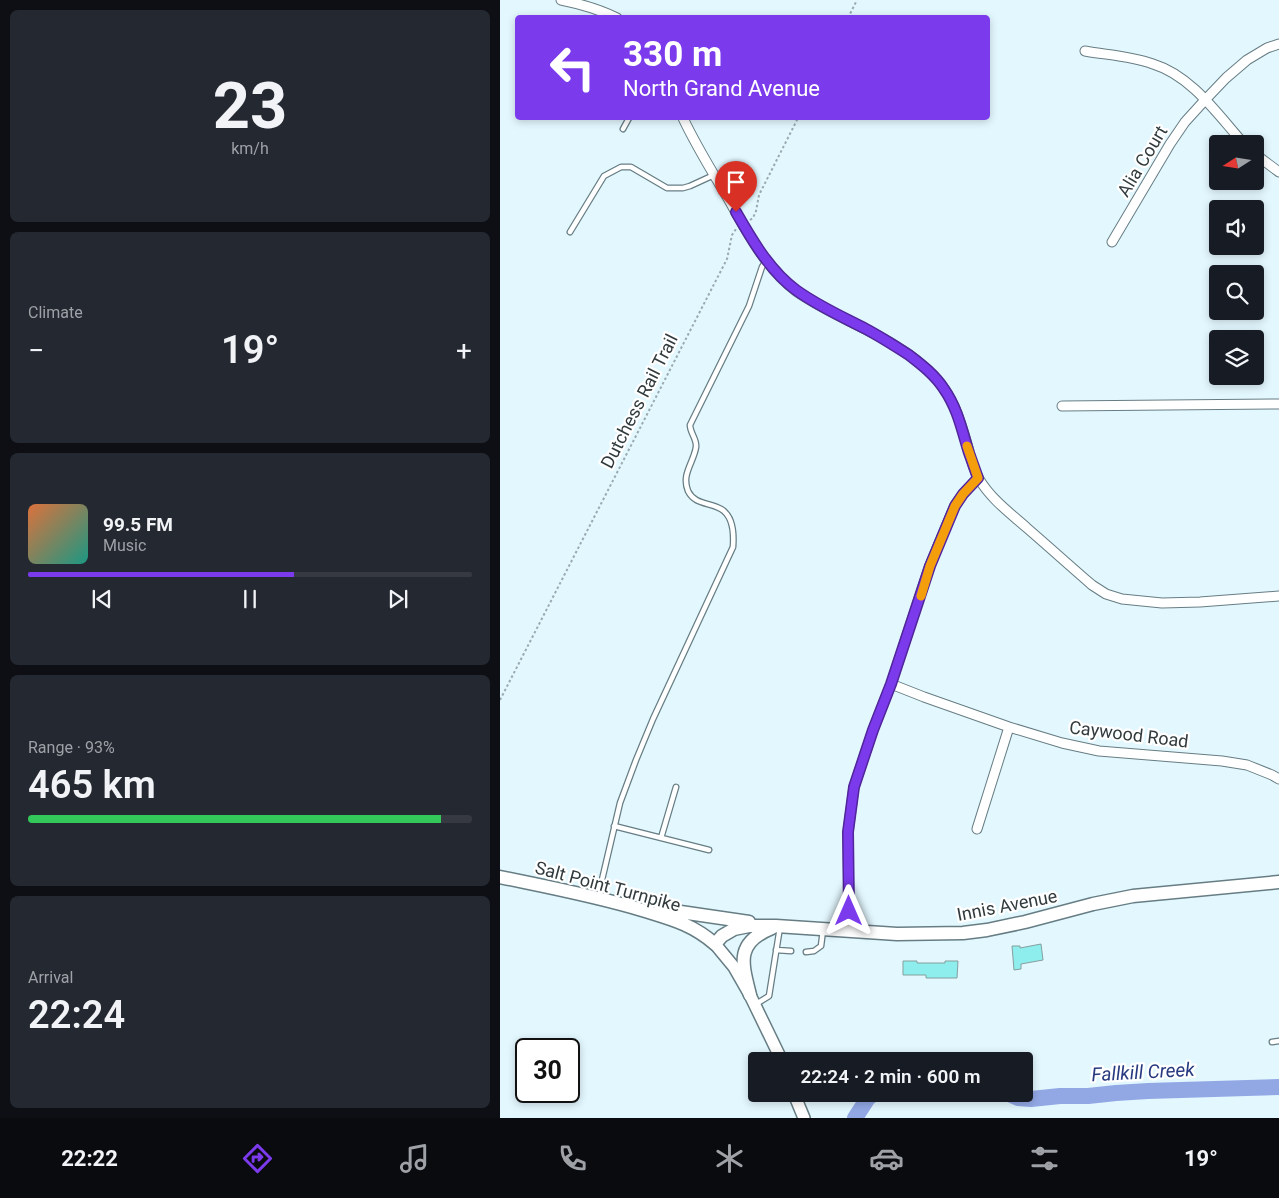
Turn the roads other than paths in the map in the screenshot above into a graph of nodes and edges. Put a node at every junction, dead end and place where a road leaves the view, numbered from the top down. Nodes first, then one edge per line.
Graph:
1 (561, 0) edge
2 (612, 15) edge
3 (1279, 44) edge
4 (1085, 51) dead end
5 (1205, 100) junction
6 (628, 120) edge
7 (683, 120) edge
8 (623, 129) dead end
9 (1236, 135) edge
10 (1264, 161) edge
11 (1279, 172) edge
12 (714, 175) junction
13 (570, 232) dead end
14 (1112, 242) dead end
15 (767, 260) junction
16 (1279, 404) edge
17 (1062, 406) dead end
18 (978, 478) junction
19 (1279, 596) edge
20 (891, 684) junction
21 (1009, 727) junction
22 (1279, 779) edge
23 (676, 788) dead end
24 (614, 826) junction
25 (977, 829) dead end
26 (661, 838) junction
27 (709, 850) dead end
28 (500, 876) edge
29 (1279, 882) edge
30 (600, 898) junction
31 (614, 902) junction
32 (778, 926) junction
33 (823, 929) junction
34 (849, 931) junction
35 (715, 944) junction
36 (776, 950) junction
37 (791, 952) dead end
38 (806, 952) dead end
39 (752, 1000) junction
40 (1272, 1042) dead end
41 (1279, 1042) edge
42 (778, 1052) edge
43 (797, 1102) edge
44 (804, 1118) edge

1 - 2 street
3 - 5 street, Alia Court
4 - 5 street
5 - 9 street
5 - 14 street, Alia Court
6 - 8 lane
7 - 12 street
10 - 11 street
12 - 13 lane
12 - 15 street
15 - 18 street
15 - 24 lane
16 - 17 street
18 - 19 street
18 - 20 street
20 - 21 street, Caywood Road
20 - 34 street
21 - 22 street, Caywood Road
21 - 25 street
23 - 26 lane
24 - 26 lane
24 - 30 lane
26 - 27 lane
28 - 30 main road, Salt Point Turnpike
29 - 34 main road, Innis Avenue
30 - 31 main road, Salt Point Turnpike
31 - 32 main road
31 - 35 main road, Salt Point Turnpike
32 - 33 main road, Innis Avenue
32 - 35 main road, Innis Avenue
32 - 36 lane
32 - 39 main road
33 - 34 main road, Innis Avenue
33 - 38 lane
35 - 39 street, Salt Point Turnpike
36 - 37 lane
36 - 39 lane
39 - 42 street, Salt Point Turnpike
40 - 41 lane
43 - 44 street

